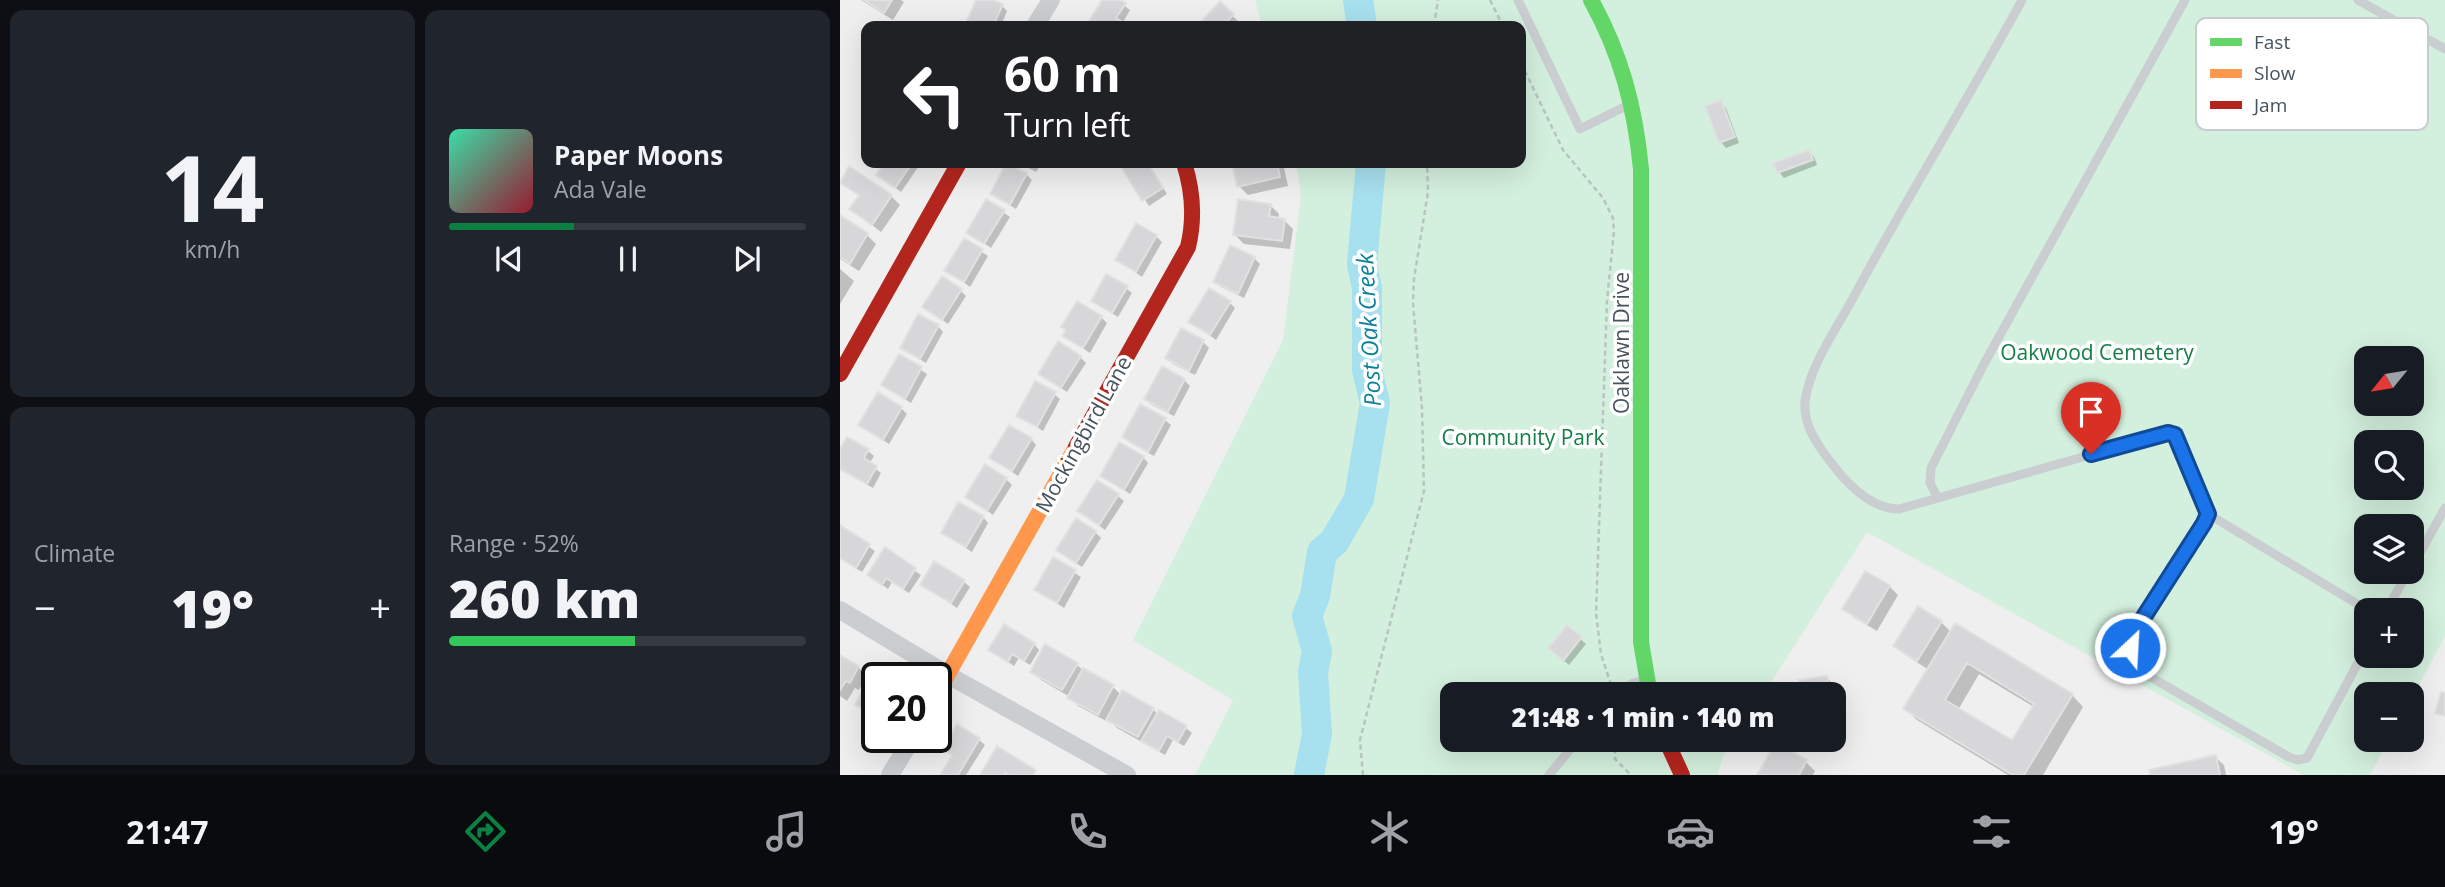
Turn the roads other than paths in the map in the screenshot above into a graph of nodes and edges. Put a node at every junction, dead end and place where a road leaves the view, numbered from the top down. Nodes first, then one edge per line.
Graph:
1 (1051, 0) edge
2 (1518, 0) edge
3 (1591, 0) edge
4 (2022, 0) edge
5 (2185, 0) edge
6 (2358, 0) edge
7 (2390, 18) edge
8 (1038, 21) edge
9 (2428, 39) edge
10 (2445, 49) edge
11 (1633, 103) junction
12 (956, 168) edge
13 (1185, 168) edge
14 (840, 373) edge
15 (1938, 498) junction
16 (2445, 508) edge
17 (2208, 514) junction
18 (2424, 546) edge
19 (2354, 602) edge
20 (840, 610) edge
21 (926, 662) edge
22 (952, 668) edge
23 (2355, 668) edge
24 (952, 677) edge
25 (1647, 682) edge
26 (1568, 752) edge
27 (1671, 752) edge
28 (903, 753) edge
29 (890, 775) edge
30 (1127, 775) edge
31 (1549, 775) edge
32 (1682, 775) edge

1 - 8 street
2 - 11 lane
3 - 11 street, Oaklawn Drive
4 - 15 lane
5 - 15 lane
6 - 7 lane
9 - 10 lane
11 - 25 street, Oaklawn Drive
12 - 14 street
13 - 22 street, Mockingbird Lane
15 - 17 lane
16 - 18 lane
17 - 19 lane
17 - 23 lane
20 - 21 street
24 - 30 street
26 - 31 lane
27 - 32 street
28 - 29 street

